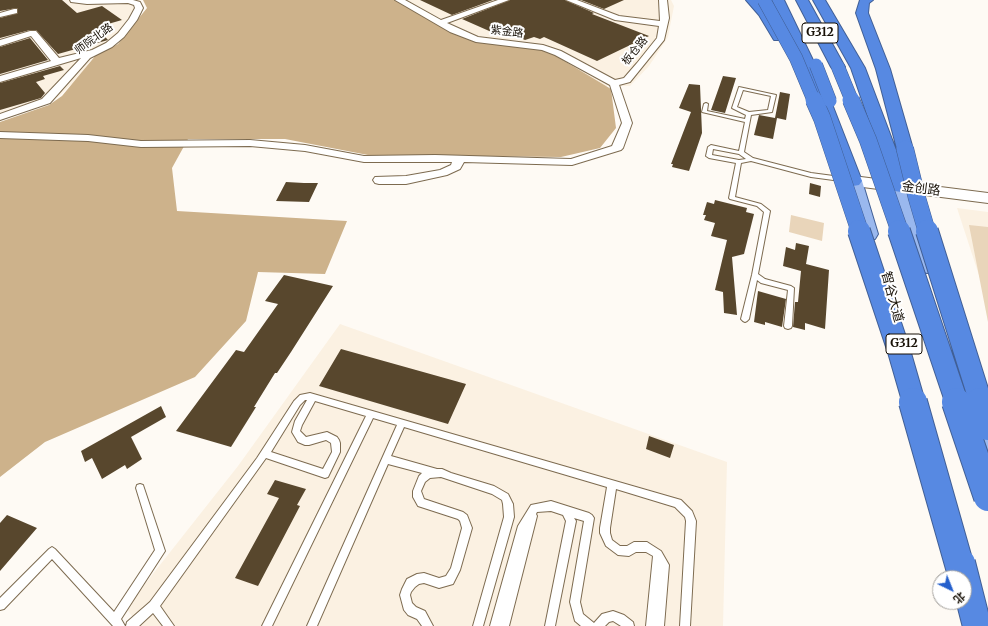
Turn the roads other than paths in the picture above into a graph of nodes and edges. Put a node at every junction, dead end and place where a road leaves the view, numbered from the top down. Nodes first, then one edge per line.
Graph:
1 (74, 0) edge
2 (399, 0) edge
3 (505, 0) edge
4 (570, 0) edge
5 (663, 0) edge
6 (752, 0) edge
7 (764, 0) edge
8 (778, 0) edge
9 (786, 0) edge
10 (802, 0) edge
11 (819, 0) edge
12 (825, 0) edge
13 (867, 0) edge
14 (14, 11) dead end
15 (0, 15) edge
16 (441, 23) junction
17 (663, 24) junction
18 (0, 43) edge
19 (102, 48) junction
20 (796, 58) junction
21 (57, 62) junction
22 (0, 79) edge
23 (614, 83) junction
24 (706, 104) dead end
25 (749, 114) junction
26 (0, 117) edge
27 (747, 121) junction
28 (0, 135) edge
29 (200, 144) junction
30 (904, 149) junction
31 (741, 153) junction
32 (195, 155) dead end
33 (459, 159) junction
34 (751, 159) junction
35 (739, 162) junction
36 (379, 180) dead end
37 (853, 181) junction
38 (901, 187) junction
39 (988, 198) edge
40 (754, 275) junction
41 (745, 319) dead end
42 (788, 326) dead end
43 (313, 397) junction
44 (371, 414) junction
45 (402, 423) junction
46 (988, 426) edge
47 (988, 452) edge
48 (265, 454) junction
49 (386, 459) junction
50 (448, 476) junction
51 (612, 484) junction
52 (140, 488) dead end
53 (988, 497) edge
54 (534, 508) junction
55 (566, 511) junction
56 (658, 554) junction
57 (954, 570) edge
58 (961, 570) edge
59 (0, 604) edge
60 (154, 606) junction
61 (972, 608) edge
62 (964, 610) edge
63 (117, 622) edge
64 (313, 625) edge
65 (131, 626) edge
66 (169, 626) edge
67 (267, 626) edge
68 (428, 626) edge
69 (478, 626) edge
70 (495, 626) edge
71 (504, 626) edge
72 (550, 626) edge
73 (590, 626) edge
74 (598, 626) edge
75 (628, 626) edge
76 (651, 626) edge
77 (659, 626) edge
78 (685, 626) edge
79 (967, 626) edge
80 (977, 626) edge

1 - 19 street, 师院北路
2 - 16 street, 紫金路
3 - 16 street
4 - 17 street
5 - 17 street, 板仓路
6 - 20 highway, bridge
7 - 20 highway, bridge
8 - 37 highway
9 - 80 highway, 智谷大道 / G312, bridge
10 - 53 highway, 智谷大道 / G312, bridge
11 - 38 highway
12 - 30 highway
13 - 30 highway
14 - 15 street
16 - 23 street, 紫金路
17 - 23 street, 板仓路
18 - 21 street
19 - 21 street
19 - 26 street, 师院北路
20 - 58 highway, bridge
21 - 22 street
23 - 33 street
24 - 27 lane
25 - 25 lane
25 - 27 lane
27 - 31 lane
28 - 29 street
29 - 32 street
29 - 33 street
30 - 46 highway, bridge
31 - 34 lane
31 - 35 lane
33 - 36 street
34 - 35 lane
34 - 37 lane
35 - 40 lane
37 - 38 street, 金创路
37 - 57 main road, 智谷大道 / G312
38 - 39 street, 金创路
38 - 47 main road
40 - 41 lane
40 - 42 lane
43 - 44 lane
43 - 48 lane
43 - 48 lane
44 - 45 lane
44 - 67 lane
45 - 49 lane
45 - 51 lane
48 - 60 lane
49 - 50 lane
49 - 64 lane
50 - 68 lane
50 - 69 lane
51 - 56 lane
51 - 78 lane
52 - 63 lane
54 - 55 lane
54 - 70 lane
54 - 71 lane
55 - 72 lane
55 - 73 lane
56 - 76 lane
56 - 77 lane
59 - 63 lane
60 - 65 lane
60 - 66 lane
61 - 80 highway, bridge
62 - 79 main road
74 - 75 lane

